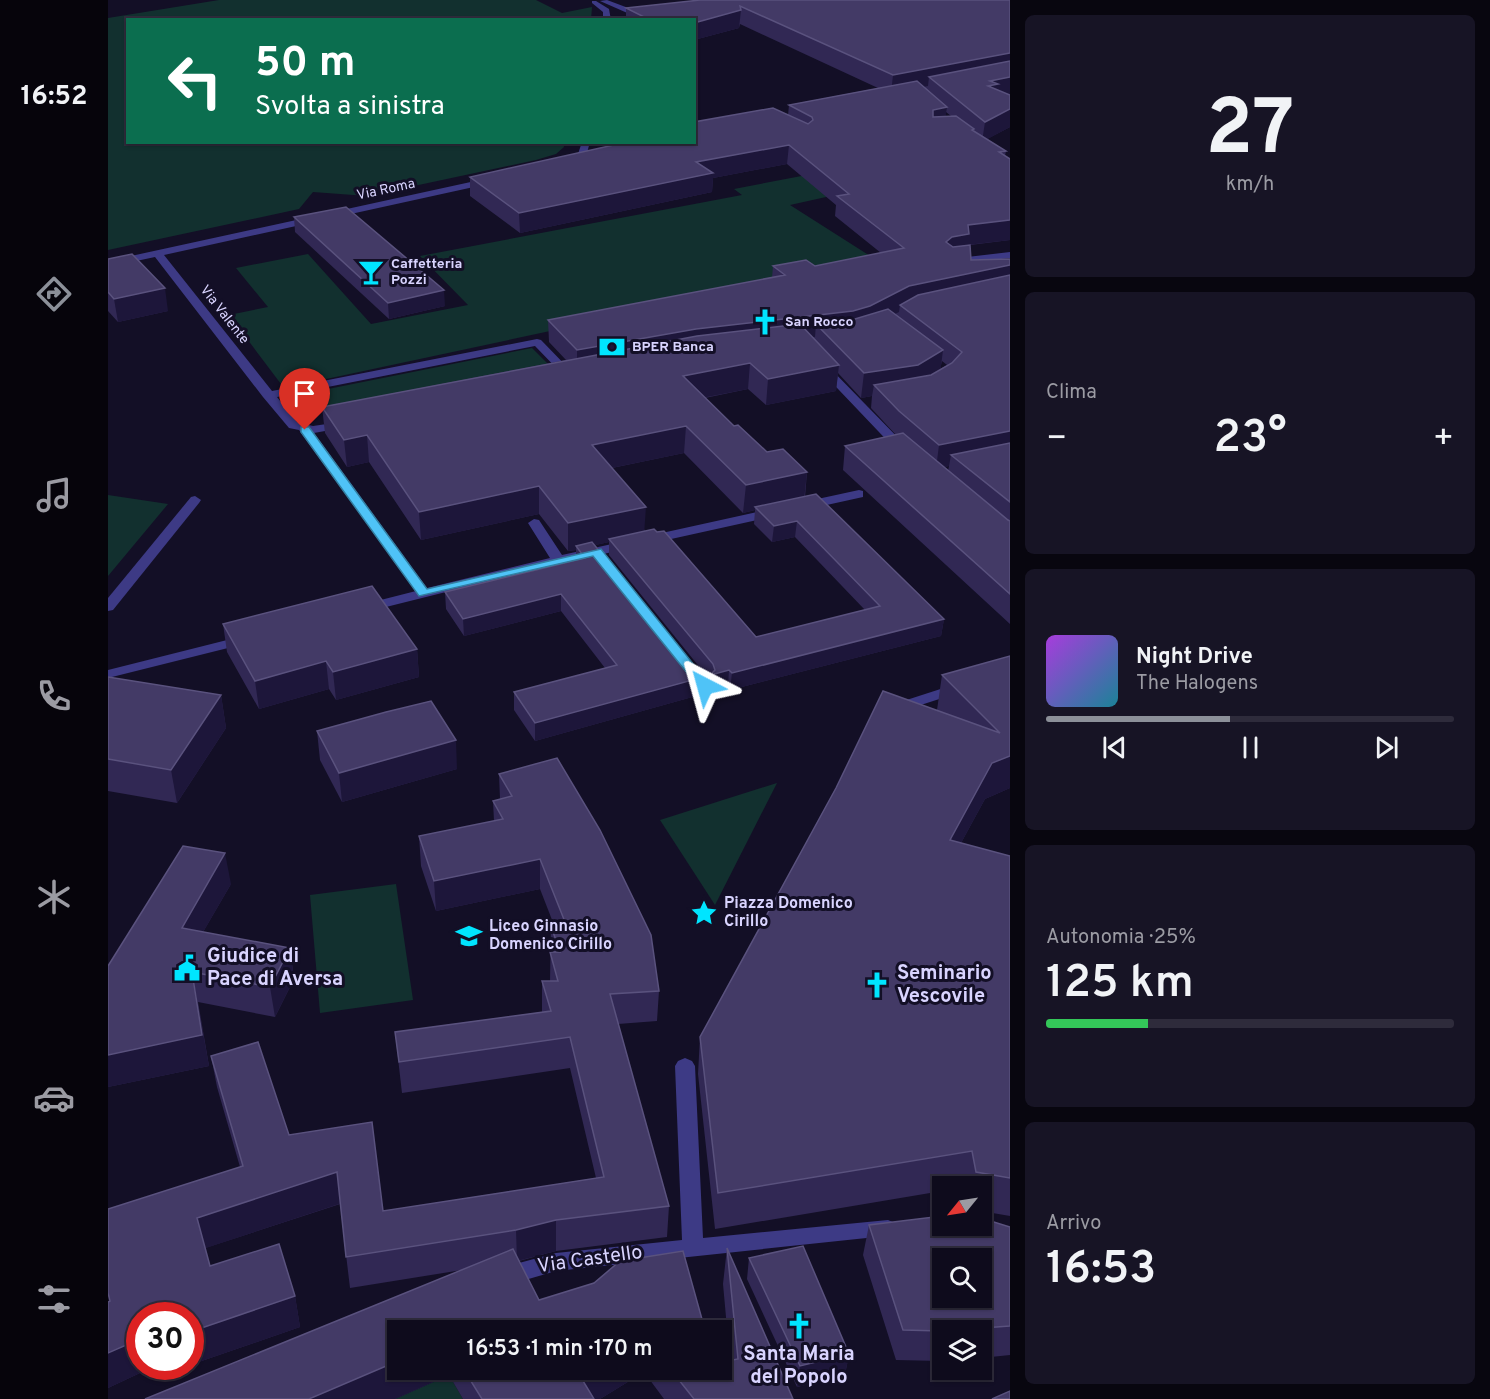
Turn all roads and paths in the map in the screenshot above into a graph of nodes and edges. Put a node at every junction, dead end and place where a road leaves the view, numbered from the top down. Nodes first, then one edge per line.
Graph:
1 (603, 1) edge
2 (594, 2) dead end
3 (657, 17) edge
4 (608, 18) edge
5 (647, 18) joint
6 (584, 146) edge
7 (593, 159) edge
8 (501, 179) edge
9 (158, 254) junction
10 (1010, 255) edge
11 (950, 262) edge
12 (108, 264) edge
13 (817, 361) edge
14 (572, 378) edge
15 (267, 395) junction
16 (352, 423) edge
17 (305, 430) junction
18 (915, 461) edge
19 (859, 494) dead end
20 (195, 500) dead end
21 (534, 523) dead end
22 (558, 560) junction
23 (424, 593) junction
24 (108, 607) edge
25 (356, 611) edge
26 (255, 637) edge
27 (108, 674) edge
28 (966, 686) edge
29 (879, 713) edge
30 (685, 1066) dead end
31 (904, 1228) edge
32 (693, 1247) junction
33 (719, 1247) junction
34 (728, 1268) edge
35 (488, 1281) edge

1 - 5 street
2 - 4 street
3 - 5 street
6 - 7 street
8 - 9 street, Via Roma
9 - 12 street, Via Roma
9 - 15 street, Via Valente
10 - 11 street
13 - 18 street
14 - 15 street
15 - 17 street, Via Valente
16 - 17 street
17 - 23 street, Via Valente
19 - 22 street
20 - 24 street
21 - 22 street
22 - 23 street
23 - 25 street
26 - 27 street
28 - 29 street
30 - 32 street
31 - 33 street, Via Castello
32 - 33 street, Via Castello
32 - 35 street, Via Castello
33 - 34 street

